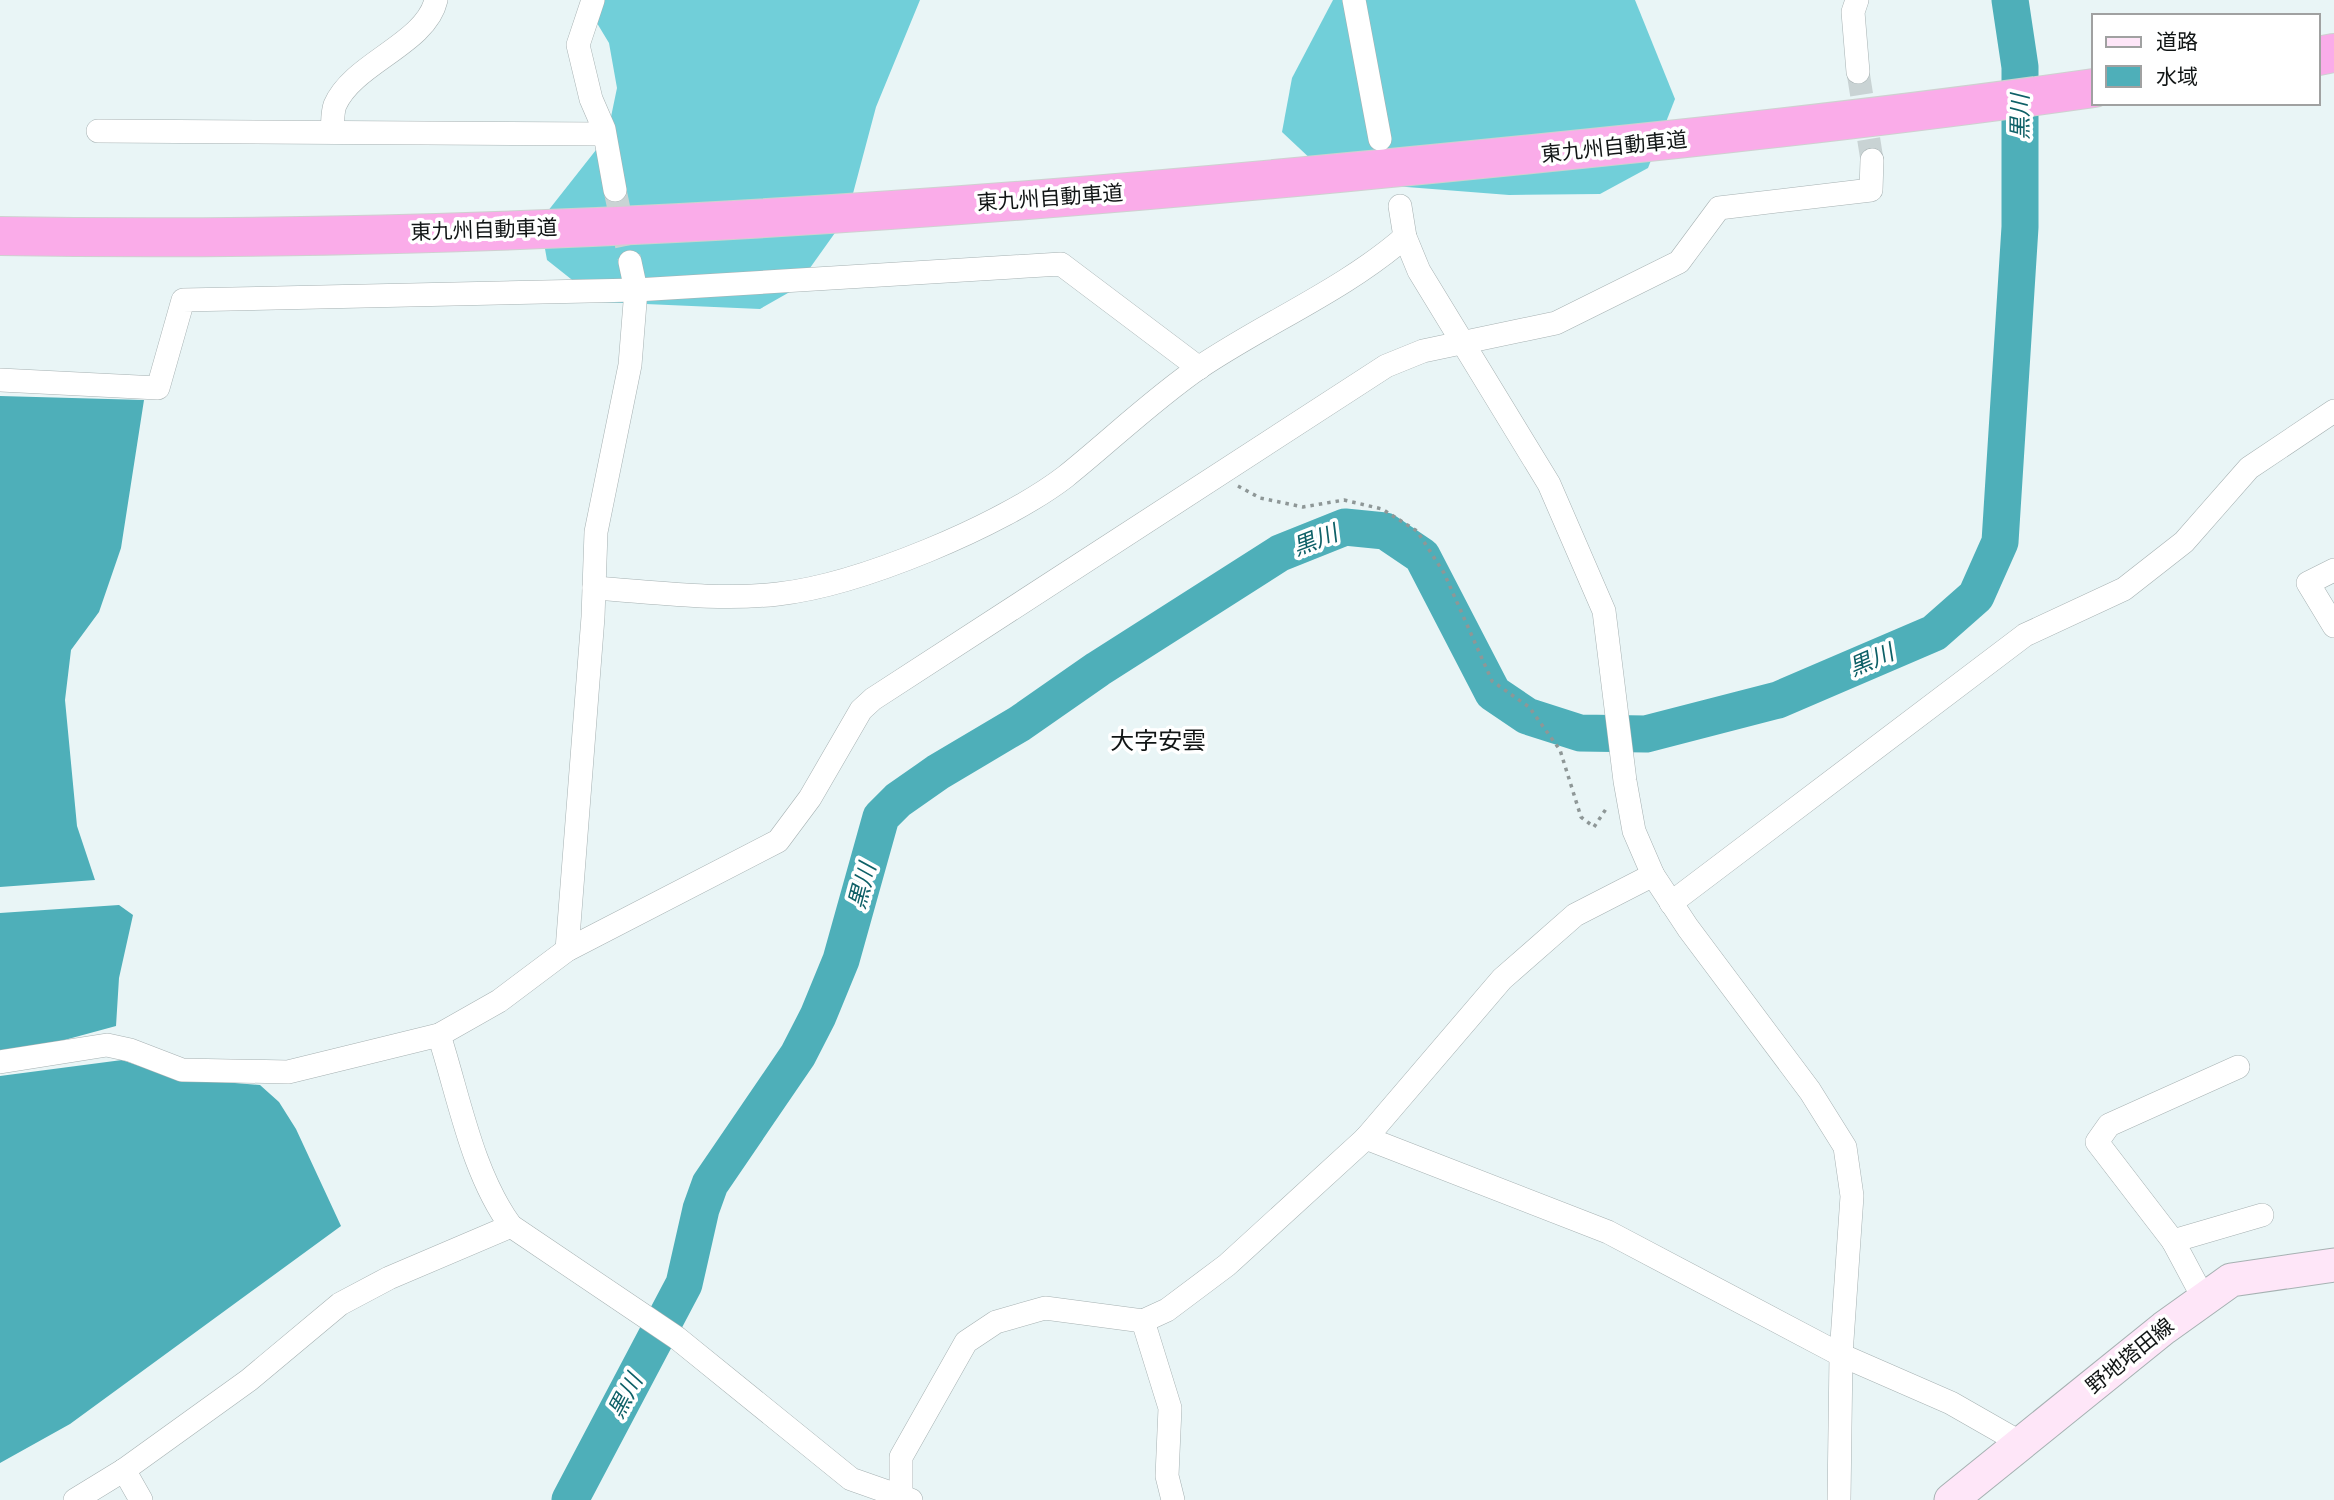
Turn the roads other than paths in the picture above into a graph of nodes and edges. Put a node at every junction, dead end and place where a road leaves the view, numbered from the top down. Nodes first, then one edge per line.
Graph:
1 (436, 0) edge
2 (593, 0) edge
3 (1354, 0) edge
4 (1857, 0) edge
5 (1858, 72) tunnel mouth
6 (2083, 89) edge
7 (98, 131) dead end
8 (332, 132) junction
9 (604, 134) junction
10 (1380, 139) dead end
11 (1872, 160) tunnel mouth
12 (615, 190) tunnel mouth
13 (1400, 206) dead end
14 (0, 236) edge
15 (1405, 237) junction
16 (630, 262) tunnel mouth
17 (636, 290) junction
18 (1462, 343) junction
19 (1199, 368) junction
20 (0, 380) edge
21 (2334, 411) edge
22 (2334, 570) edge
23 (594, 588) junction
24 (2334, 626) edge
25 (1653, 875) junction
26 (1671, 902) junction
27 (567, 950) junction
28 (439, 1035) junction
29 (0, 1062) edge
30 (2238, 1067) dead end
31 (1366, 1138) junction
32 (2262, 1215) dead end
33 (511, 1226) junction
34 (2173, 1241) junction
35 (2334, 1265) edge
36 (2204, 1300) junction
37 (1143, 1321) junction
38 (1841, 1355) junction
39 (2021, 1443) junction
40 (124, 1470) junction
41 (906, 1497) edge
42 (75, 1500) edge
43 (141, 1500) edge
44 (1173, 1500) edge
45 (1839, 1500) edge
46 (1951, 1500) edge

1 - 8 street
2 - 9 street
3 - 10 street
4 - 5 street
6 - 14 highway, 東九州自動車道
7 - 8 street
8 - 9 street
9 - 12 street
11 - 18 street
13 - 15 street
15 - 18 street
15 - 19 street
16 - 17 street
17 - 19 street
17 - 20 street
17 - 23 street
18 - 25 street
18 - 27 street
19 - 23 street
21 - 26 street
22 - 24 street
23 - 27 street
25 - 26 street
25 - 31 street
26 - 38 street
27 - 28 street
28 - 29 street
28 - 33 street
30 - 34 street
31 - 37 street
31 - 38 street
32 - 34 street
33 - 40 street
33 - 41 street
34 - 36 street
35 - 36 main road, 野地塔田線
36 - 39 main road, 野地塔田線
37 - 41 street
37 - 44 street
38 - 39 street
38 - 45 street
39 - 46 main road, 野地塔田線
40 - 42 street
40 - 43 street

